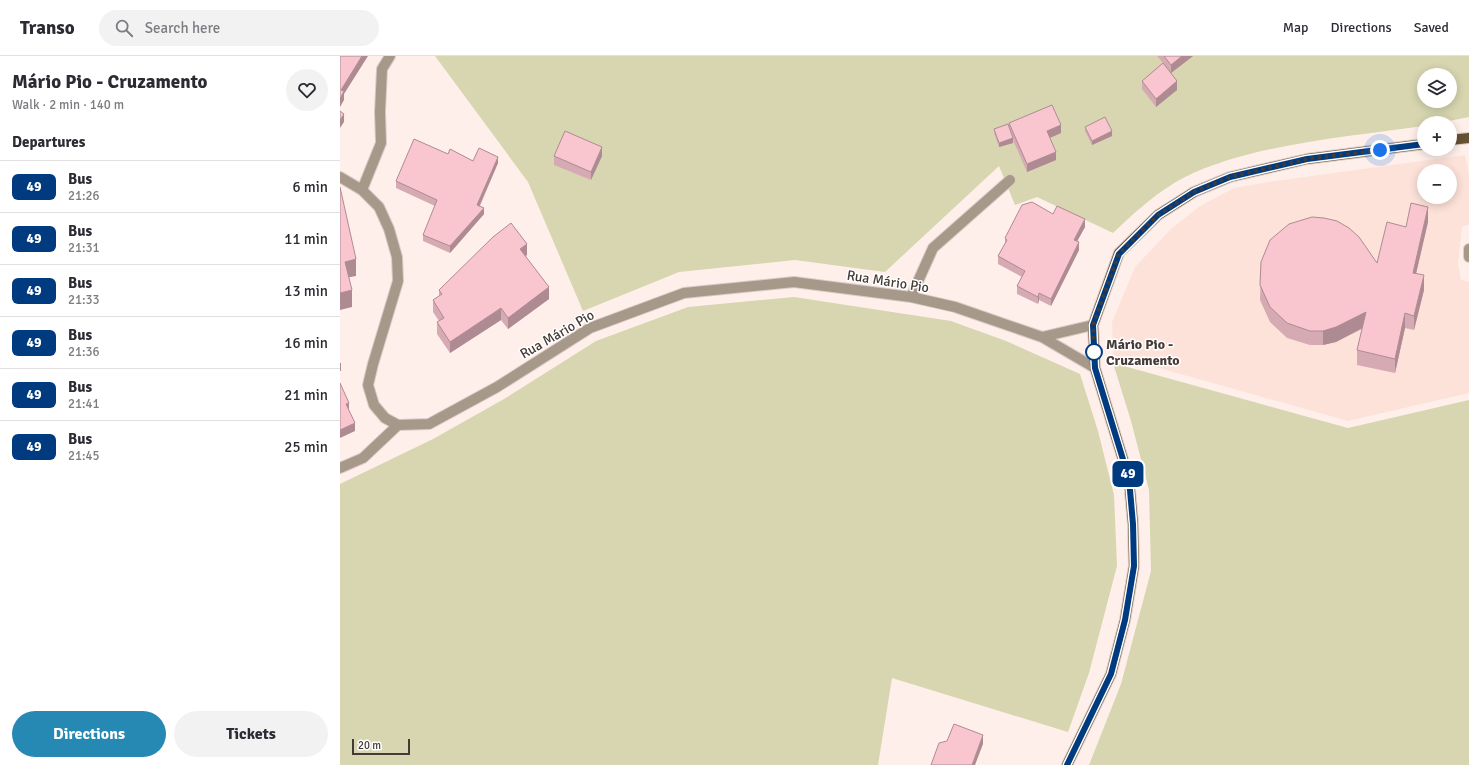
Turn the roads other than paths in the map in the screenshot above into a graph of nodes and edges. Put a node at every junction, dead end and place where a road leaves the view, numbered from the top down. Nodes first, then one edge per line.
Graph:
1 (390, 56) edge
2 (1469, 138) edge
3 (1457, 139) edge
4 (1417, 145) edge
5 (340, 177) edge
6 (1010, 180) dead end
7 (362, 190) junction
8 (1469, 249) edge
9 (1469, 257) edge
10 (911, 297) junction
11 (1093, 325) junction
12 (1042, 337) junction
13 (1095, 368) junction
14 (398, 425) junction
15 (340, 468) edge
16 (1067, 765) edge

1 - 7 street
2 - 3 main road
4 - 11 main road
5 - 7 street
6 - 10 street
7 - 14 street
8 - 9 street
10 - 12 street, Rua Mário Pio
10 - 14 street, Rua Mário Pio
11 - 12 street
11 - 13 main road
12 - 13 street, Rua Mário Pio
13 - 16 main road
14 - 15 street

